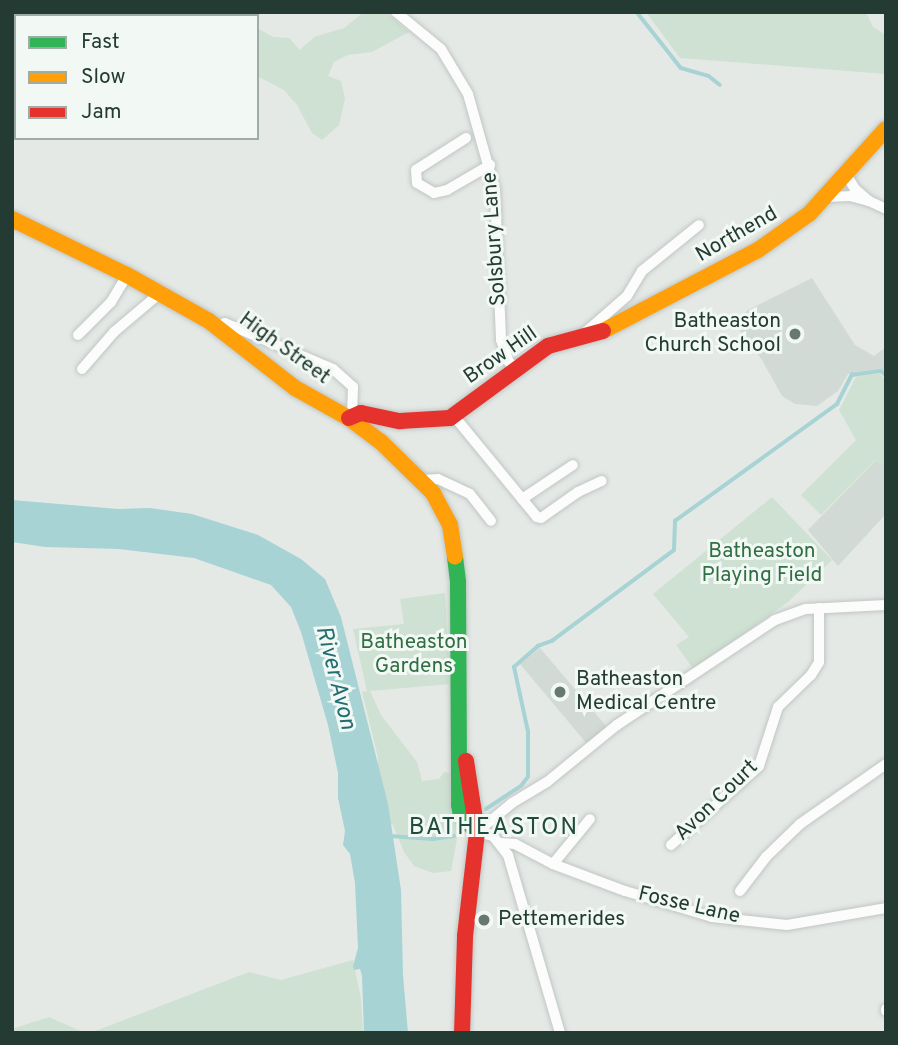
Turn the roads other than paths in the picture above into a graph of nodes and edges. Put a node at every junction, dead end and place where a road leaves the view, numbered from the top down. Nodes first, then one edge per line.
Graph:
1 (396, 12) edge
2 (886, 129) edge
3 (467, 138) dead end
4 (490, 165) junction
5 (845, 173) junction
6 (824, 197) junction
7 (869, 201) junction
8 (886, 209) edge
9 (12, 219) edge
10 (699, 225) dead end
11 (127, 275) junction
12 (160, 293) junction
13 (218, 327) junction
14 (78, 335) dead end
15 (580, 337) junction
16 (516, 368) junction
17 (82, 369) dead end
18 (351, 416) junction
19 (452, 417) junction
20 (573, 465) dead end
21 (423, 480) junction
22 (602, 481) dead end
23 (522, 499) junction
24 (491, 521) dead end
25 (886, 605) edge
26 (819, 608) junction
27 (886, 764) edge
28 (590, 818) dead end
29 (477, 832) junction
30 (501, 843) junction
31 (671, 845) dead end
32 (553, 864) junction
33 (747, 887) dead end
34 (886, 908) edge
35 (455, 1033) edge
36 (462, 1033) edge
37 (560, 1033) edge

1 - 4 street, Solsbury Lane
2 - 5 street, Northend
3 - 4 street
4 - 16 street, Solsbury Lane
5 - 6 street, Northend
5 - 7 street
6 - 7 street
6 - 15 street, Northend
7 - 8 street
9 - 11 street, High Street
10 - 15 street
11 - 12 street, High Street
11 - 14 street
12 - 13 street, High Street
12 - 17 street
13 - 18 street, High Street
13 - 18 street
15 - 16 street, Brow Hill
16 - 19 street, Brow Hill
18 - 19 street
18 - 21 street, High Street
19 - 23 street
20 - 23 street
21 - 24 street
21 - 29 street, High Street
22 - 23 street
25 - 26 street
26 - 29 street
26 - 31 street, Avon Court
27 - 33 street
28 - 32 street
29 - 30 street, Fosse Lane
29 - 35 street
29 - 36 street, High Street
30 - 32 street, Fosse Lane
30 - 37 street
32 - 34 street, Fosse Lane

